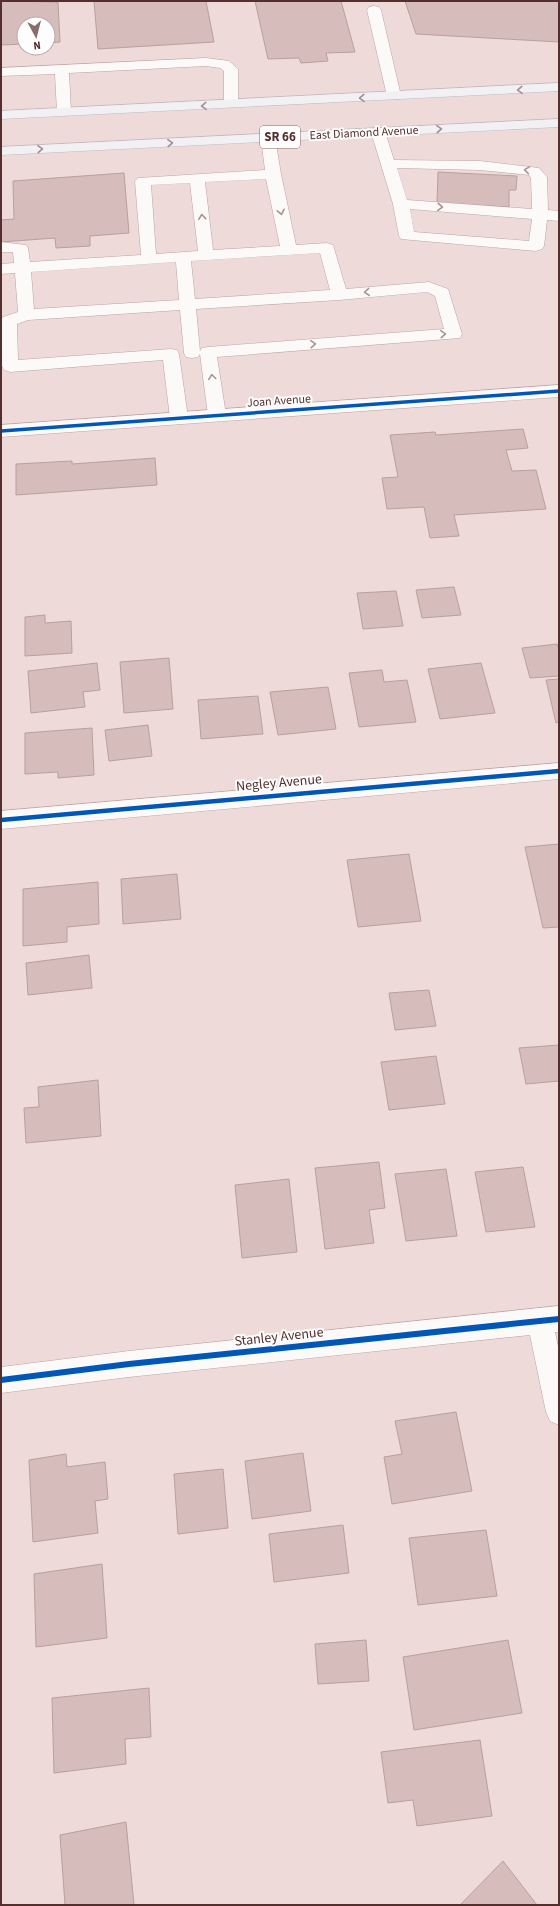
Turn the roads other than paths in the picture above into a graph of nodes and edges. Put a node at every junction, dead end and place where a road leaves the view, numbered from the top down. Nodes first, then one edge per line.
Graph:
1 (374, 10) dead end
2 (62, 69) junction
3 (1, 72) edge
4 (559, 87) edge
5 (394, 96) junction
6 (231, 104) junction
7 (64, 112) junction
8 (1, 115) edge
9 (559, 123) edge
10 (378, 132) junction
11 (268, 138) junction
12 (1, 151) edge
13 (388, 164) junction
14 (273, 174) junction
15 (198, 178) junction
16 (401, 204) junction
17 (540, 215) junction
18 (559, 216) edge
19 (1, 247) edge
20 (289, 250) junction
21 (206, 256) junction
22 (183, 257) junction
23 (149, 260) junction
24 (24, 268) junction
25 (1, 269) edge
26 (339, 295) junction
27 (186, 304) junction
28 (26, 315) junction
29 (200, 353) junction
30 (171, 354) junction
31 (559, 391) edge
32 (217, 415) junction
33 (179, 418) junction
34 (1, 431) edge
35 (559, 771) edge
36 (1, 820) edge
37 (549, 1320) edge
38 (1, 1380) edge
39 (559, 1412) edge

1 - 5 street
2 - 3 street
2 - 6 street
2 - 7 street
4 -> 5 main road
5 -> 6 main road
6 -> 7 main road
7 - 8 main road
10 -> 9 main road, East Diamond Avenue / SR 66
10 - 11 main road, East Diamond Avenue / SR 66
10 - 13 street
12 -> 11 main road, East Diamond Avenue / SR 66
11 - 14 street
13 - 16 street
17 -> 13 street
14 - 15 street
14 -> 20 street
21 -> 15 street
15 - 23 street
16 -> 17 street
16 - 17 street
17 - 18 street
19 - 24 street
20 - 21 street
20 - 26 street
21 - 22 street
22 - 23 street
22 - 27 street
23 - 24 street
24 - 25 street
24 - 28 street
26 - 27 street
29 -> 26 street
27 - 28 street
27 - 29 street
28 - 30 street
29 - 30 street
32 -> 29 street
30 - 33 street
31 - 32 street, Joan Avenue
32 - 33 street, Joan Avenue
33 - 34 street, Joan Avenue
35 - 36 street, Negley Avenue
37 - 38 street, Stanley Avenue
37 - 39 street

